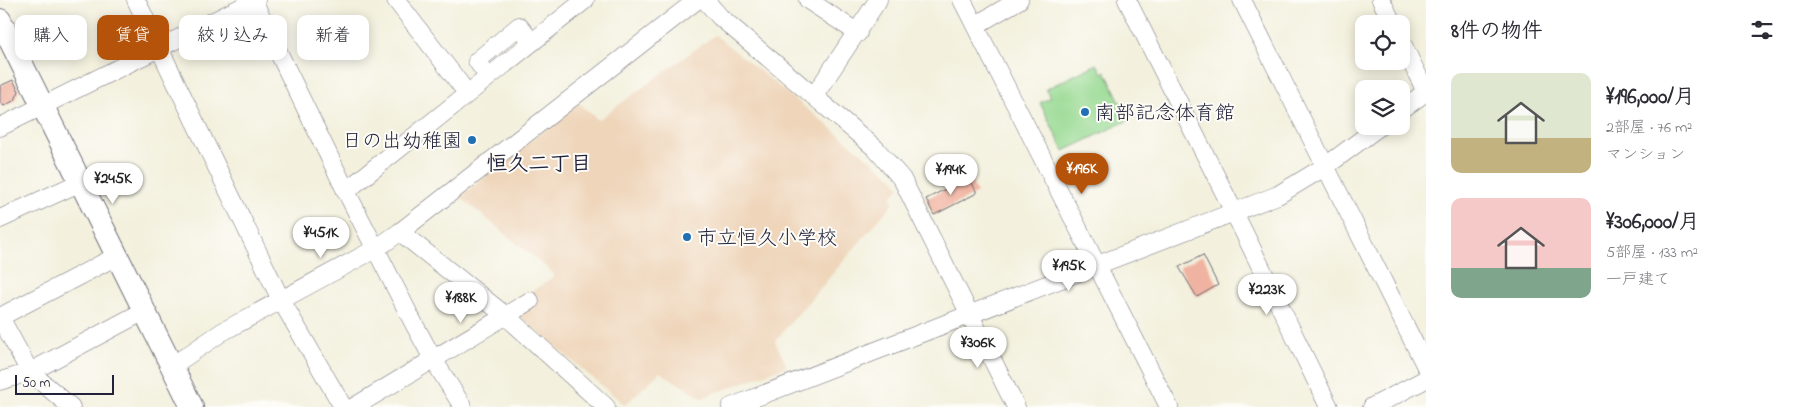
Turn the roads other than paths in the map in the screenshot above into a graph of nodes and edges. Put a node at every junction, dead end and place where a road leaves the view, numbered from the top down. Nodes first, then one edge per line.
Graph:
1 (136, 0) edge
2 (254, 0) edge
3 (396, 0) edge
4 (585, 0) edge
5 (698, 0) edge
6 (705, 0) edge
7 (808, 0) edge
8 (878, 0) edge
9 (962, 0) edge
10 (1019, 0) edge
11 (1127, 0) edge
12 (1242, 0) edge
13 (1382, 0) edge
14 (143, 15) edge
15 (1389, 15) edge
16 (0, 20) edge
17 (976, 25) junction
18 (858, 33) junction
19 (169, 43) edge
20 (1410, 59) edge
21 (135, 60) edge
22 (163, 60) edge
23 (1426, 92) edge
24 (467, 93) junction
25 (814, 96) junction
26 (1410, 104) edge
27 (42, 105) junction
28 (0, 127) edge
29 (1368, 135) edge
30 (1326, 166) junction
31 (81, 182) junction
32 (346, 191) junction
33 (1234, 212) junction
34 (0, 219) edge
35 (400, 232) junction
36 (377, 248) junction
37 (117, 256) junction
38 (1097, 264) junction
39 (281, 300) junction
40 (530, 301) dead end
41 (144, 312) junction
42 (506, 316) junction
43 (969, 316) junction
44 (0, 317) edge
45 (433, 360) junction
46 (172, 366) junction
47 (1426, 367) edge
48 (30, 372) junction
49 (1426, 379) edge
50 (0, 381) edge
51 (71, 407) edge
52 (192, 407) edge
53 (343, 407) edge
54 (354, 407) edge
55 (463, 407) edge
56 (606, 407) edge
57 (730, 407) edge
58 (1016, 407) edge
59 (1169, 407) edge
60 (1329, 407) edge
61 (1372, 407) edge

1 - 14 street
2 - 19 street
2 - 32 street
3 - 24 street
4 - 24 street
5 - 35 street
6 - 25 street
7 - 18 street
8 - 18 street
9 - 17 street
10 - 17 street
11 - 33 street
12 - 30 street
13 - 15 street
16 - 27 main road
17 - 38 street
18 - 25 street
20 - 23 street
21 - 27 street
22 - 39 street
23 - 26 street
24 - 32 street
25 - 43 street
27 - 28 street
27 - 31 main road
29 - 30 street
30 - 33 street
30 - 47 street
31 - 34 street
31 - 37 main road
32 - 36 street
33 - 38 street
33 - 60 street
35 - 36 street
35 - 42 street
36 - 39 street
36 - 45 street
37 - 41 main road
37 - 44 street
38 - 43 street
38 - 59 street
39 - 46 street
39 - 53 street
40 - 42 street
41 - 46 main road
41 - 48 street
42 - 45 street
42 - 56 street
43 - 57 street
43 - 58 street
44 - 48 street
45 - 54 street
45 - 55 street
46 - 52 main road
48 - 50 street
48 - 51 street
49 - 61 street

